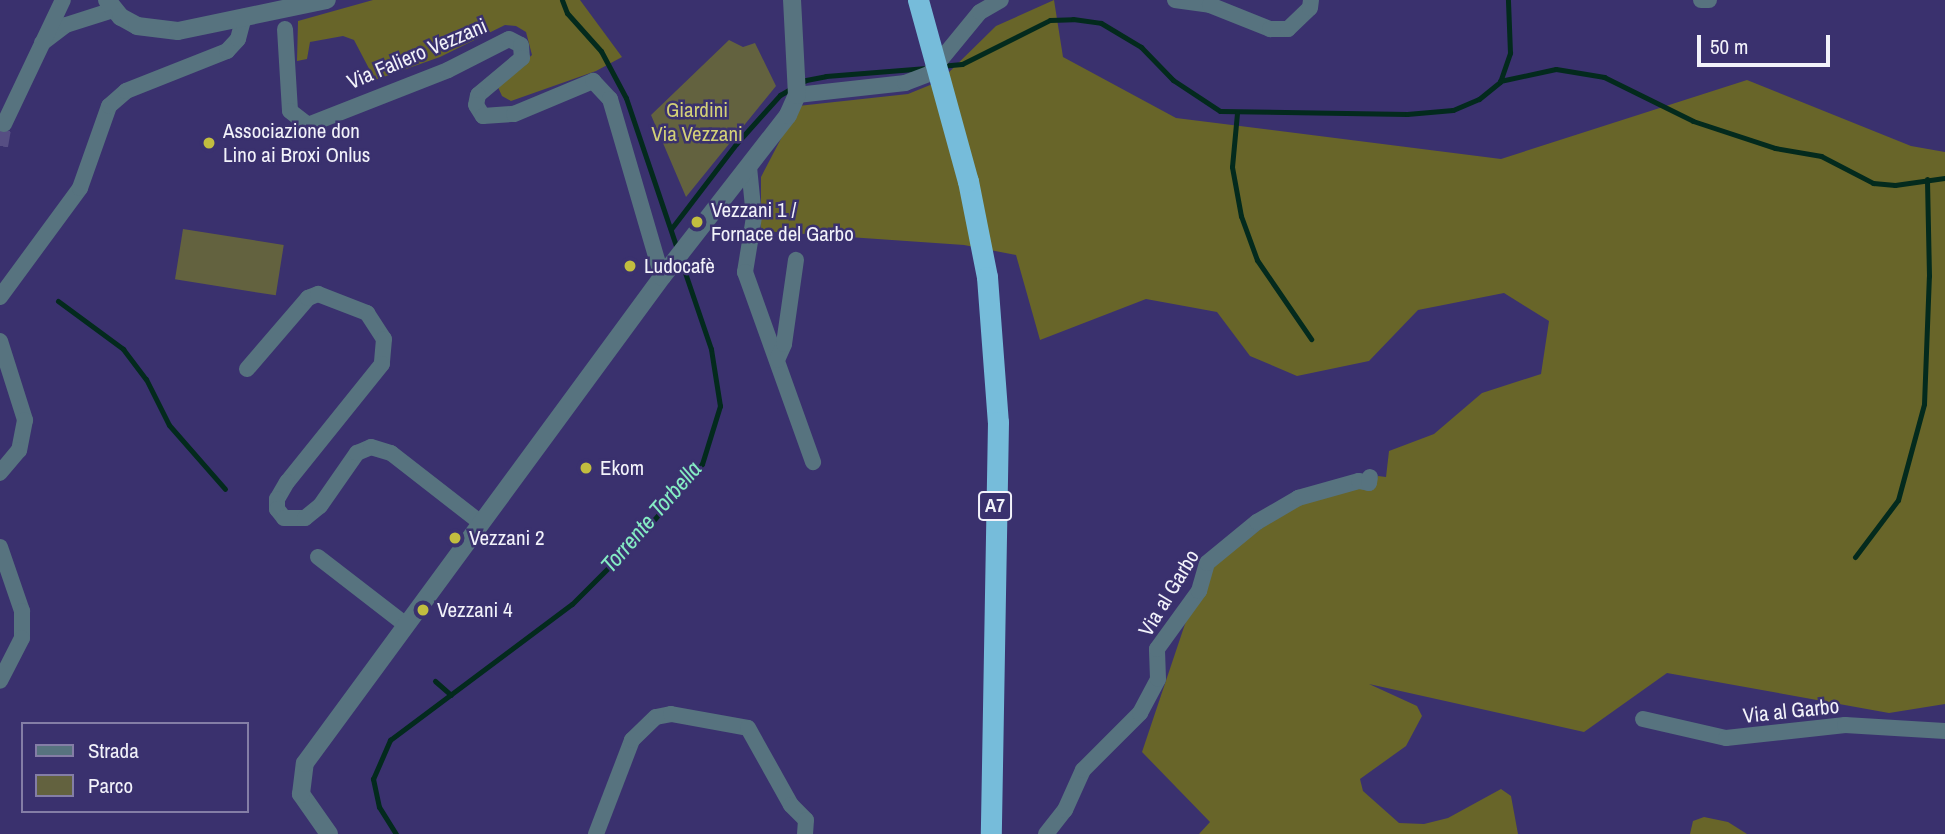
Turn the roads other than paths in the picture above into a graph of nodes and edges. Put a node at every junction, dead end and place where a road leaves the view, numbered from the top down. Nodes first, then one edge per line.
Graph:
1 (63, 0) edge
2 (323, 0) edge
3 (792, 0) edge
4 (918, 0) edge
5 (1001, 0) edge
6 (1175, 0) edge
7 (1311, 0) edge
8 (1701, 0) edge
9 (1709, 0) edge
10 (110, 5) edge
11 (244, 17) junction
12 (285, 29) dead end
13 (37, 47) junction
14 (797, 95) junction
15 (4, 124) dead end
16 (749, 167) junction
17 (796, 260) dead end
18 (665, 273) junction
19 (0, 297) edge
20 (0, 341) edge
21 (777, 360) junction
22 (247, 369) dead end
23 (813, 462) dead end
24 (0, 473) edge
25 (1370, 477) dead end
26 (481, 523) junction
27 (0, 547) edge
28 (318, 557) dead end
29 (406, 625) junction
30 (0, 681) edge
31 (1643, 719) dead end
32 (1945, 731) edge
33 (328, 834) edge
34 (596, 834) edge
35 (805, 834) edge
36 (991, 834) edge
37 (1046, 834) edge

1 - 13 street
2 - 11 street
3 - 14 street
4 - 36 highway, A7, bridge
5 - 14 street
6 - 7 street
8 - 9 street
10 - 11 street
10 - 13 street
11 - 19 street
12 - 18 street, Via Faliero Vezzani
13 - 15 street
14 - 16 street
16 - 18 street
16 - 21 street
17 - 21 street
18 - 26 street
20 - 24 street
21 - 23 street
22 - 26 street
25 - 37 street, Via al Garbo
26 - 29 street
27 - 30 street
28 - 29 street
29 - 33 street
31 - 32 street, Via al Garbo
34 - 35 street

